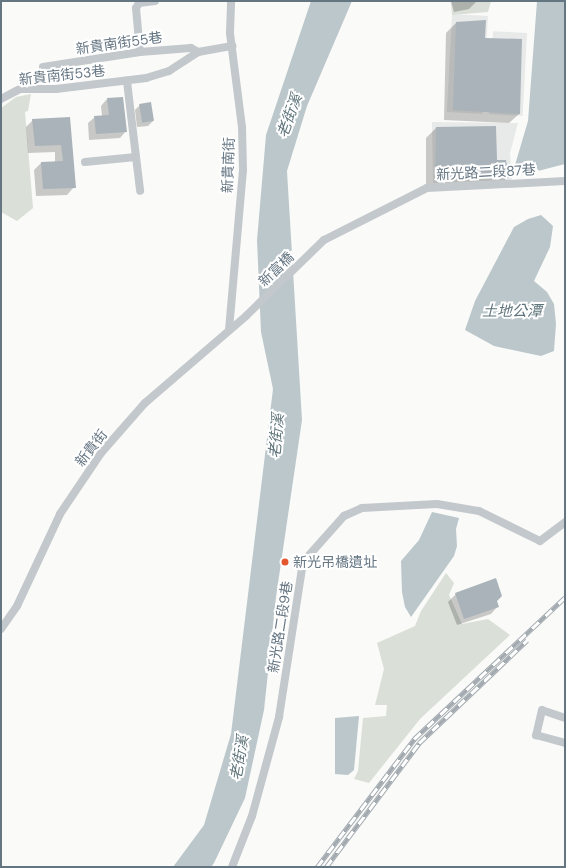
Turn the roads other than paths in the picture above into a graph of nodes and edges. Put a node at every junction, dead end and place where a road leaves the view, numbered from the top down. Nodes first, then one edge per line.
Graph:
1 (155, 1) edge
2 (231, 1) edge
3 (232, 46) junction
4 (140, 52) junction
5 (198, 52) junction
6 (43, 67) dead end
7 (127, 81) junction
8 (1, 99) edge
9 (136, 157) junction
10 (85, 162) dead end
11 (565, 181) edge
12 (140, 191) dead end
13 (324, 240) joint
14 (246, 316) joint
15 (229, 330) junction
16 (565, 522) edge
17 (1, 629) edge
18 (565, 718) edge
19 (565, 743) edge
20 (232, 867) edge

1 - 4 street
2 - 3 street, 新貴南街
3 - 5 street, 新貴南街53巷
3 - 15 street, 新貴南街
4 - 5 street, 新貴南街55巷
4 - 6 street, 新貴南街55巷
5 - 7 street, 新貴南街53巷
7 - 8 street, 新貴南街53巷
7 - 9 street, 新貴南街53巷
9 - 10 street
9 - 12 street, 新貴南街53巷
11 - 13 street, 新光路二段87巷
13 - 14 street, 新富橋
14 - 15 street, 新貴街
15 - 17 street, 新貴街
16 - 20 street, 新光路二段9巷
18 - 19 street

